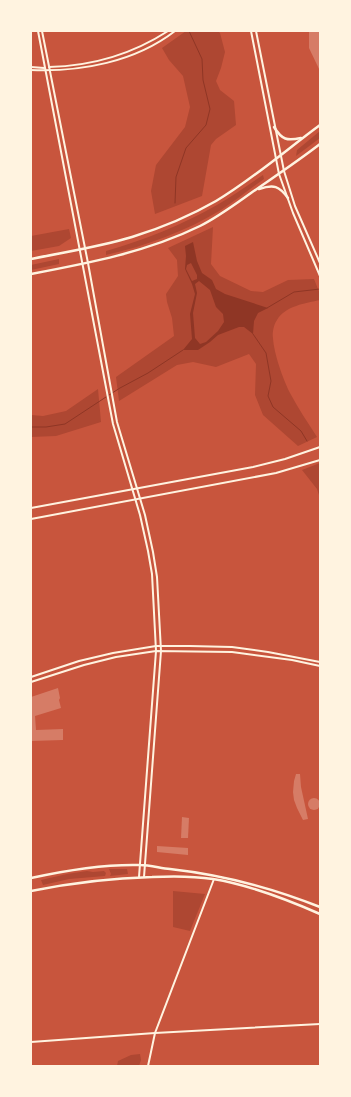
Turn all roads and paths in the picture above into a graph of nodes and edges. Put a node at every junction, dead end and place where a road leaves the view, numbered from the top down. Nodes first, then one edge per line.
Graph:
1 (38, 31) edge
2 (42, 31) edge
3 (168, 31) edge
4 (175, 31) edge
5 (251, 31) edge
6 (256, 31) edge
7 (49, 67) junction
8 (31, 69) edge
9 (45, 69) junction
10 (49, 70) junction
11 (320, 125) edge
12 (274, 127) junction
13 (304, 137) junction
14 (320, 144) edge
15 (280, 155) junction
16 (276, 158) junction
17 (284, 171) junction
18 (279, 174) junction
19 (255, 191) junction
20 (288, 198) junction
21 (85, 248) junction
22 (79, 250) junction
23 (31, 259) edge
24 (88, 263) junction
25 (320, 263) edge
26 (82, 264) junction
27 (31, 274) edge
28 (320, 276) edge
29 (320, 447) edge
30 (320, 460) edge
31 (132, 489) junction
32 (137, 489) junction
33 (140, 498) junction
34 (135, 499) junction
35 (31, 508) edge
36 (31, 518) edge
37 (156, 646) junction
38 (161, 647) junction
39 (156, 651) junction
40 (161, 651) junction
41 (320, 662) edge
42 (320, 666) edge
43 (31, 677) edge
44 (31, 682) edge
45 (140, 865) junction
46 (145, 865) junction
47 (139, 877) junction
48 (144, 877) junction
49 (31, 878) edge
50 (214, 880) junction
51 (31, 892) edge
52 (320, 907) edge
53 (320, 914) edge
54 (320, 1024) edge
55 (155, 1033) junction
56 (31, 1042) edge
57 (148, 1066) edge

1 - 9 main road
2 - 7 main road
3 - 7 main road
4 - 10 main road
5 - 16 main road
6 - 12 main road
7 - 9 main road
7 - 10 main road
8 - 9 main road
9 - 10 main road
9 - 22 main road
10 - 21 main road
11 - 13 main road
12 - 13 main road
12 - 15 main road
13 - 15 main road
14 - 17 main road
15 - 16 main road
15 - 17 main road
16 - 18 main road
16 - 21 main road
17 - 18 main road
17 - 25 main road
18 - 19 main road
18 - 20 main road
19 - 20 main road
19 - 24 main road
20 - 28 main road
21 - 22 main road
21 - 24 main road
22 - 23 main road
22 - 26 main road
24 - 26 main road
24 - 32 main road
26 - 27 main road
26 - 31 main road
29 - 32 main road
30 - 33 main road
31 - 32 main road
31 - 34 main road
31 - 35 main road
32 - 33 main road
33 - 34 main road
33 - 38 main road
34 - 36 main road
34 - 37 main road
37 - 38 main road
37 - 39 main road
37 - 43 main road
38 - 40 main road
38 - 41 main road
39 - 40 main road
39 - 44 main road
39 - 45 main road
40 - 42 main road
40 - 46 main road
45 - 46 main road
45 - 47 main road
45 - 49 main road
46 - 48 main road
46 - 52 main road
47 - 48 main road
47 - 51 main road
48 - 50 main road
50 - 53 main road
50 - 55 main road
54 - 55 main road
55 - 56 main road
55 - 57 main road

